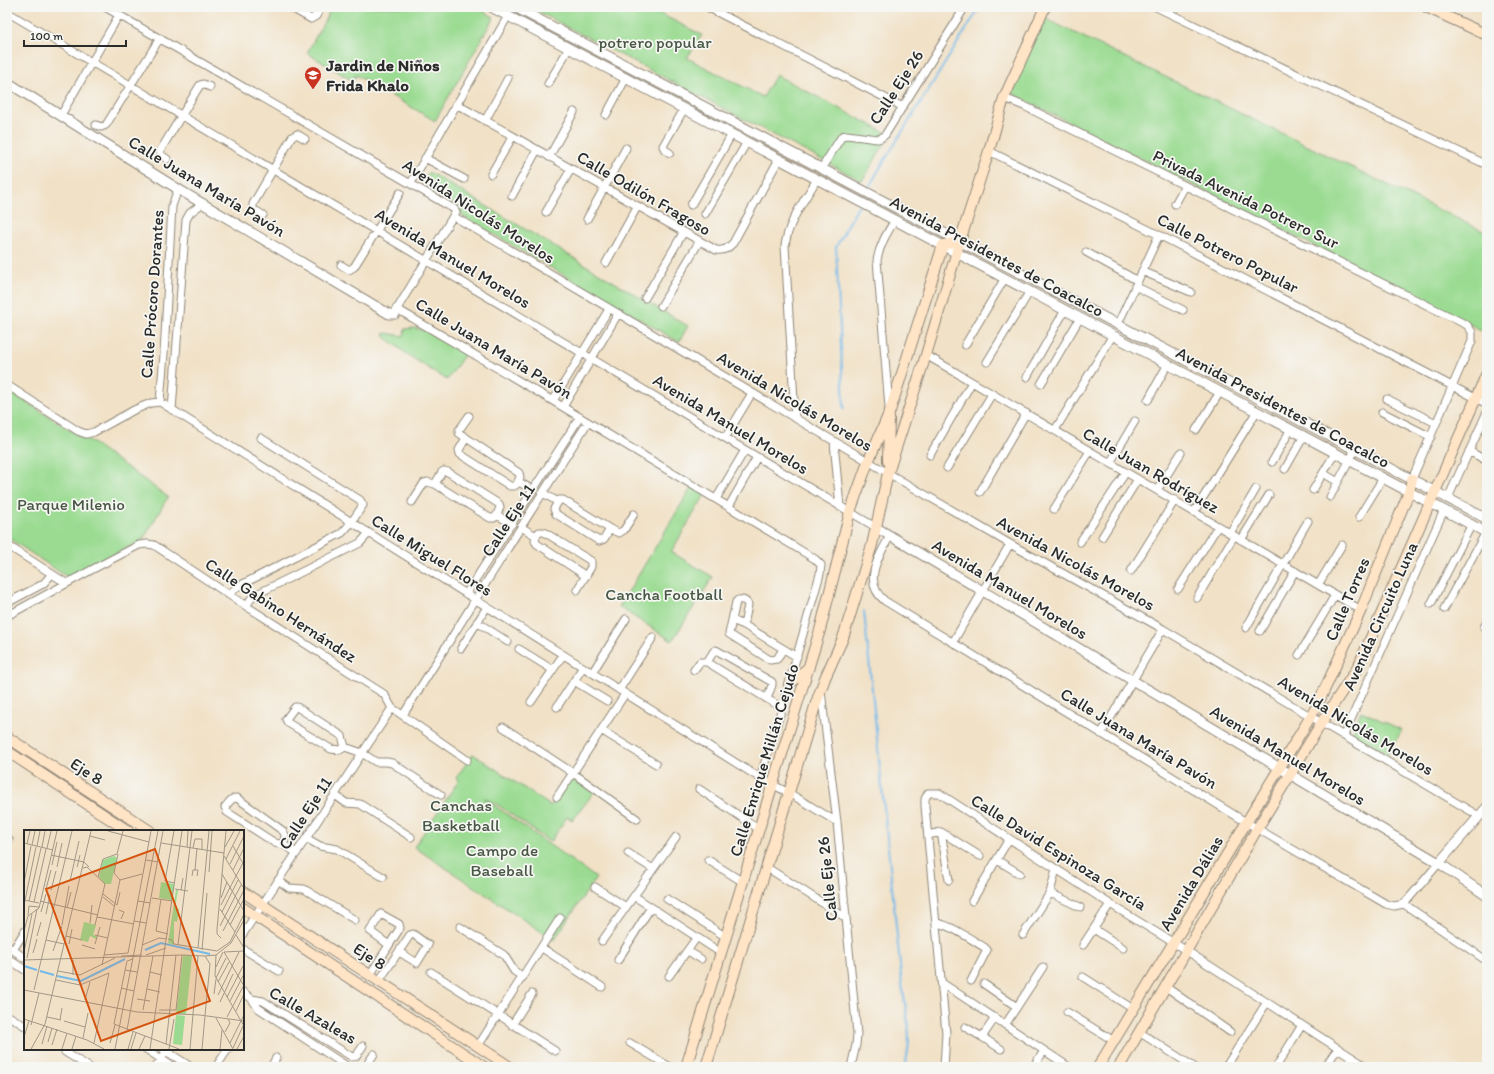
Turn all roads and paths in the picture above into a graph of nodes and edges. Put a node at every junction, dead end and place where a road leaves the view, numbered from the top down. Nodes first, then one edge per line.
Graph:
1 (105, 7) edge
2 (290, 7) edge
3 (321, 7) edge
4 (492, 7) edge
5 (515, 7) edge
6 (707, 7) edge
7 (965, 7) edge
8 (1045, 7) edge
9 (1156, 7) edge
10 (1426, 7) edge
11 (7, 12) edge
12 (120, 15) junction
13 (508, 16) junction
14 (1487, 35) edge
15 (160, 38) junction
16 (569, 48) junction
17 (594, 48) junction
18 (589, 58) junction
19 (92, 62) junction
20 (508, 78) dead end
21 (626, 78) junction
22 (7, 82) edge
23 (548, 84) dead end
24 (131, 85) junction
25 (210, 87) dead end
26 (1004, 98) junction
27 (456, 104) junction
28 (903, 107) junction
29 (684, 109) junction
30 (574, 112) dead end
31 (61, 115) junction
32 (180, 115) junction
33 (606, 115) dead end
34 (485, 121) junction
35 (96, 124) dead end
36 (732, 134) junction
37 (513, 136) junction
38 (305, 139) dead end
39 (747, 142) junction
40 (775, 144) junction
41 (626, 148) dead end
42 (537, 150) junction
43 (989, 151) junction
44 (670, 153) dead end
45 (770, 154) junction
46 (549, 157) junction
47 (426, 158) junction
48 (167, 159) dead end
49 (779, 159) junction
50 (1487, 165) edge
51 (571, 169) junction
52 (821, 169) junction
53 (272, 170) junction
54 (491, 174) dead end
55 (464, 179) dead end
56 (817, 179) junction
57 (410, 184) junction
58 (1185, 186) junction
59 (604, 188) junction
60 (178, 189) junction
61 (400, 193) dead end
62 (512, 196) dead end
63 (203, 203) junction
64 (1176, 204) dead end
65 (691, 205) dead end
66 (637, 207) junction
67 (546, 212) dead end
68 (705, 214) dead end
69 (263, 215) dead end
70 (454, 216) junction
71 (588, 219) dead end
72 (895, 220) junction
73 (377, 231) junction
74 (683, 233) junction
75 (1160, 235) junction
76 (960, 241) junction
77 (699, 242) junction
78 (943, 245) junction
79 (1086, 252) dead end
80 (957, 253) junction
81 (426, 261) junction
82 (606, 263) dead end
83 (341, 265) dead end
84 (1142, 271) junction
85 (1005, 278) junction
86 (1137, 284) junction
87 (1030, 291) junction
88 (1191, 292) dead end
89 (1058, 293) junction
90 (646, 298) dead end
91 (1053, 303) junction
92 (661, 306) dead end
93 (397, 309) junction
94 (609, 309) junction
95 (1065, 310) junction
96 (1183, 310) dead end
97 (618, 314) junction
98 (1080, 318) junction
99 (1118, 324) junction
100 (1113, 335) junction
101 (965, 345) dead end
102 (582, 354) junction
103 (926, 355) junction
104 (591, 360) junction
105 (987, 362) dead end
106 (1168, 364) junction
107 (1210, 373) junction
108 (1487, 373) edge
109 (1027, 377) dead end
110 (972, 382) junction
111 (1204, 383) junction
112 (1041, 384) dead end
113 (7, 385) edge
114 (1452, 385) junction
115 (1220, 392) junction
116 (752, 393) junction
117 (992, 394) junction
118 (1476, 398) junction
119 (1387, 399) dead end
120 (1148, 400) dead end
121 (553, 401) junction
122 (160, 402) junction
123 (1487, 404) edge
124 (563, 407) junction
125 (172, 410) junction
126 (890, 411) junction
127 (1256, 411) junction
128 (1382, 412) dead end
129 (1487, 412) edge
130 (1026, 413) junction
131 (469, 416) dead end
132 (580, 417) junction
133 (795, 418) junction
134 (1135, 421) dead end
135 (588, 422) junction
136 (1436, 423) junction
137 (1291, 429) junction
138 (1055, 430) junction
139 (1196, 430) dead end
140 (1304, 436) junction
141 (1431, 437) junction
142 (261, 438) dead end
143 (466, 438) junction
144 (725, 438) junction
145 (834, 442) junction
146 (745, 450) junction
147 (1355, 450) junction
148 (1090, 451) junction
149 (1469, 451) junction
150 (1335, 452) junction
151 (1181, 454) dead end
152 (930, 455) dead end
153 (757, 457) junction
154 (1350, 460) junction
155 (1487, 461) edge
156 (868, 462) junction
157 (1272, 462) dead end
158 (1110, 463) junction
159 (947, 468) dead end
160 (1284, 469) dead end
161 (1126, 472) junction
162 (888, 473) junction
163 (1322, 474) junction
164 (1383, 478) junction
165 (1138, 479) junction
166 (1412, 479) junction
167 (518, 482) junction
168 (1338, 482) junction
169 (435, 484) junction
170 (1256, 489) dead end
171 (533, 490) junction
172 (1157, 490) junction
173 (1313, 490) dead end
174 (980, 492) dead end
175 (1409, 492) junction
176 (1435, 492) junction
177 (543, 493) junction
178 (1269, 495) dead end
179 (1330, 497) dead end
180 (1448, 498) junction
181 (716, 499) junction
182 (1175, 500) junction
183 (412, 502) dead end
184 (558, 502) junction
185 (1430, 503) junction
186 (729, 506) junction
187 (840, 507) junction
188 (1054, 509) dead end
189 (1444, 510) junction
190 (850, 512) junction
191 (1194, 512) junction
192 (634, 514) dead end
193 (497, 515) junction
194 (1359, 517) dead end
195 (1487, 519) edge
196 (1308, 521) dead end
197 (352, 523) junction
198 (512, 524) junction
199 (1472, 524) junction
200 (1218, 526) junction
201 (521, 527) junction
202 (877, 528) junction
203 (610, 529) junction
204 (1487, 532) edge
205 (369, 533) junction
206 (1232, 534) junction
207 (536, 536) junction
208 (890, 536) junction
209 (1102, 537) dead end
210 (1241, 540) junction
211 (1080, 542) dead end
212 (7, 544) edge
213 (1010, 544) junction
214 (1342, 545) dead end
215 (1283, 564) junction
216 (1131, 571) dead end
217 (1295, 571) junction
218 (52, 574) junction
219 (586, 576) junction
220 (66, 583) junction
221 (1318, 585) junction
222 (1178, 589) dead end
223 (577, 590) dead end
224 (982, 591) junction
225 (466, 594) junction
226 (229, 595) junction
227 (1335, 595) junction
228 (1197, 598) dead end
229 (475, 599) junction
230 (7, 603) edge
231 (1431, 604) dead end
232 (246, 606) junction
233 (487, 607) junction
234 (1444, 609) dead end
235 (1361, 610) junction
236 (7, 616) edge
237 (626, 619) dead end
238 (732, 620) junction
239 (477, 622) junction
240 (744, 625) junction
241 (1246, 628) dead end
242 (1163, 629) junction
243 (1260, 631) dead end
244 (653, 637) dead end
245 (508, 642) dead end
246 (953, 642) junction
247 (461, 648) dead end
248 (519, 649) dead end
249 (783, 649) junction
250 (563, 655) junction
251 (1299, 655) dead end
252 (797, 657) junction
253 (707, 662) junction
254 (583, 667) junction
255 (809, 667) junction
256 (553, 670) junction
257 (694, 670) dead end
258 (592, 673) junction
259 (574, 681) junction
260 (1132, 681) junction
261 (1348, 682) junction
262 (789, 684) junction
263 (821, 688) junction
264 (622, 692) junction
265 (767, 699) junction
266 (607, 701) dead end
267 (531, 702) dead end
268 (1317, 706) junction
269 (557, 707) dead end
270 (392, 708) junction
271 (782, 708) junction
272 (403, 715) junction
273 (1311, 716) junction
274 (1322, 722) junction
275 (503, 727) dead end
276 (601, 730) junction
277 (1101, 734) junction
278 (1344, 735) junction
279 (7, 737) edge
280 (345, 747) junction
281 (7, 751) edge
282 (362, 753) junction
283 (467, 760) dead end
284 (656, 764) dead end
285 (1279, 768) junction
286 (572, 773) junction
287 (1290, 774) junction
288 (760, 778) junction
289 (773, 785) junction
290 (699, 789) dead end
291 (789, 793) junction
292 (335, 795) junction
293 (441, 795) dead end
294 (557, 797) dead end
295 (1487, 807) edge
296 (1479, 816) junction
297 (637, 819) dead end
298 (836, 822) junction
299 (1246, 822) junction
300 (1257, 828) junction
301 (759, 829) junction
302 (126, 830) edge
303 (148, 830) edge
304 (942, 832) junction
305 (928, 835) junction
306 (411, 837) dead end
307 (676, 837) dead end
308 (306, 838) junction
309 (1009, 839) junction
310 (284, 845) junction
311 (297, 853) junction
312 (628, 853) dead end
313 (980, 856) dead end
314 (708, 860) dead end
315 (997, 860) junction
316 (1439, 863) junction
317 (766, 867) junction
318 (1056, 869) junction
319 (653, 870) junction
320 (1020, 874) dead end
321 (382, 877) dead end
322 (278, 880) junction
323 (949, 880) dead end
324 (743, 882) junction
325 (595, 887) dead end
326 (1050, 892) junction
327 (244, 893) edge
328 (634, 896) junction
329 (1487, 896) edge
330 (666, 899) dead end
331 (972, 901) dead end
332 (1110, 904) junction
333 (1404, 904) junction
334 (262, 905) junction
335 (651, 907) junction
336 (1080, 907) dead end
337 (626, 908) junction
338 (244, 909) edge
339 (255, 916) junction
340 (560, 918) dead end
341 (846, 918) junction
342 (354, 920) dead end
343 (937, 923) junction
344 (460, 927) dead end
345 (1094, 929) junction
346 (24, 932) edge
347 (244, 932) edge
348 (1023, 934) dead end
349 (697, 937) junction
350 (726, 937) junction
351 (602, 941) dead end
352 (1173, 942) junction
353 (389, 945) junction
354 (1083, 945) dead end
355 (10, 948) edge
356 (542, 948) junction
357 (1124, 948) dead end
358 (244, 950) edge
359 (688, 951) junction
360 (1187, 951) junction
361 (399, 952) junction
362 (721, 953) junction
363 (24, 957) edge
364 (7, 958) edge
365 (700, 959) dead end
366 (618, 960) dead end
367 (1487, 961) edge
368 (1043, 967) dead end
369 (24, 969) edge
370 (279, 971) dead end
371 (430, 972) dead end
372 (370, 975) junction
373 (670, 976) dead end
374 (1083, 976) dead end
375 (523, 977) junction
376 (379, 981) junction
377 (971, 981) dead end
378 (942, 982) junction
379 (984, 984) dead end
380 (602, 987) dead end
381 (1166, 987) junction
382 (244, 993) edge
383 (532, 994) dead end
384 (252, 999) junction
385 (1267, 1002) junction
386 (1017, 1007) junction
387 (1067, 1012) dead end
388 (1131, 1012) junction
389 (7, 1015) edge
390 (498, 1016) junction
391 (995, 1018) junction
392 (24, 1025) edge
393 (512, 1025) junction
394 (1005, 1025) junction
395 (1302, 1025) junction
396 (965, 1027) dead end
397 (1141, 1028) junction
398 (1230, 1032) dead end
399 (982, 1037) junction
400 (1114, 1041) junction
401 (630, 1042) dead end
402 (363, 1046) dead end
403 (478, 1046) junction
404 (1338, 1048) junction
405 (1001, 1049) dead end
406 (148, 1050) edge
407 (166, 1050) edge
408 (227, 1050) edge
409 (555, 1051) dead end
410 (1044, 1051) junction
411 (65, 1052) dead end
412 (374, 1054) dead end
413 (276, 1058) dead end
414 (161, 1059) junction
415 (1227, 1065) dead end
416 (708, 1066) edge
417 (89, 1067) edge
418 (156, 1067) edge
419 (173, 1067) edge
420 (191, 1067) edge
421 (216, 1067) edge
422 (270, 1067) edge
423 (346, 1067) edge
424 (367, 1067) edge
425 (484, 1067) edge
426 (510, 1067) edge
427 (670, 1067) edge
428 (686, 1067) edge
429 (851, 1067) edge
430 (944, 1067) edge
431 (1033, 1067) edge
432 (1068, 1067) edge
433 (1098, 1067) edge
434 (1119, 1067) edge
435 (1194, 1067) edge
436 (1276, 1067) edge
437 (1325, 1067) edge
438 (1367, 1067) edge

1 - 12 street, Avenida Nicolás Morelos
2 - 3 street
4 - 13 street, Avenida Presidentes de Coacalco
5 - 17 street, Avenida Presidentes de Coacalco
6 - 28 street
7 - 28 street, Calle Eje 26
8 - 26 main road
9 - 50 street
10 - 14 main road
11 - 19 street, Avenida Manuel Morelos
12 - 15 street, Avenida Nicolás Morelos
12 - 19 street
13 - 16 street, Avenida Presidentes de Coacalco
13 - 27 street
15 - 24 street
15 - 57 street, Avenida Nicolás Morelos
16 - 18 street, Avenida Presidentes de Coacalco
16 - 23 street
17 - 18 street
17 - 40 street, Avenida Presidentes de Coacalco
18 - 21 street, Avenida Presidentes de Coacalco
19 - 24 street, Avenida Manuel Morelos
19 - 31 street
20 - 34 street
21 - 29 street, Avenida Presidentes de Coacalco
21 - 33 street
22 - 31 street, Calle Juana María Pavón
24 - 32 street, Avenida Manuel Morelos
24 - 35 street
25 - 32 street
26 - 43 main road
26 - 58 street, Privada Avenida Potrero Sur
27 - 34 street, Calle Odilón Fragoso
27 - 47 street
28 - 52 street, Calle Eje 26
29 - 36 street, Avenida Presidentes de Coacalco
29 - 44 street
30 - 46 street
31 - 60 street, Calle Juana María Pavón
32 - 48 street
32 - 53 street, Avenida Manuel Morelos
34 - 37 street, Calle Odilón Fragoso
36 - 39 street, Avenida Presidentes de Coacalco
36 - 65 street
37 - 42 street, Calle Odilón Fragoso
37 - 54 street
38 - 53 street
39 - 45 street, Avenida Presidentes de Coacalco
39 - 68 street
40 - 45 street
40 - 52 street, Avenida Presidentes de Coacalco
41 - 59 street
42 - 46 street, Calle Odilón Fragoso
42 - 62 street
43 - 75 street, Calle Potrero Popular
43 - 76 main road
45 - 49 street, Avenida Presidentes de Coacalco
46 - 51 street, Calle Odilón Fragoso
47 - 55 street
47 - 57 street
49 - 56 street, Avenida Presidentes de Coacalco
49 - 77 street, Calle Odilón Fragoso
51 - 59 street, Calle Odilón Fragoso
51 - 67 street
52 - 76 street, Avenida Presidentes de Coacalco
53 - 69 street
53 - 73 street, Avenida Manuel Morelos
56 - 72 street, Avenida Presidentes de Coacalco
56 - 133 street
57 - 70 street, Avenida Nicolás Morelos
58 - 64 street
58 - 114 street, Privada Avenida Potrero Sur
59 - 66 street, Calle Odilón Fragoso
59 - 71 street
60 - 63 street, Calle Juana María Pavón
60 - 122 street, Calle Prócoro Dorantes
61 - 73 street
63 - 93 street, Calle Juana María Pavón
63 - 125 street, Calle Prócoro Dorantes
66 - 74 street, Calle Odilón Fragoso
66 - 82 street
70 - 81 street
70 - 94 street, Avenida Nicolás Morelos
72 - 78 street, Avenida Presidentes de Coacalco
72 - 126 street
73 - 81 street, Avenida Manuel Morelos
73 - 83 street
74 - 77 street, Calle Odilón Fragoso
74 - 90 street
75 - 84 street
75 - 114 street, Calle Potrero Popular
76 - 78 main road
76 - 80 main road
76 - 89 street, Avenida Presidentes de Coacalco
77 - 92 street
78 - 80 street, Avenida Presidentes de Coacalco
78 - 126 main road
79 - 86 street
80 - 85 street, Avenida Presidentes de Coacalco
80 - 103 main road
81 - 93 street
81 - 102 street, Avenida Manuel Morelos
84 - 86 street
84 - 88 street
85 - 87 street, Avenida Presidentes de Coacalco
85 - 101 street
86 - 96 street
86 - 99 street
87 - 91 street, Avenida Presidentes de Coacalco
87 - 105 street
89 - 91 street
89 - 99 street, Avenida Presidentes de Coacalco
91 - 95 street, Avenida Presidentes de Coacalco
93 - 121 street, Calle Juana María Pavón
94 - 97 street, Avenida Nicolás Morelos
94 - 102 street
95 - 98 street, Avenida Presidentes de Coacalco
95 - 109 street
97 - 104 street
97 - 116 street, Avenida Nicolás Morelos
98 - 100 street, Avenida Presidentes de Coacalco
98 - 112 street
99 - 107 street, Avenida Presidentes de Coacalco
100 - 106 street, Avenida Presidentes de Coacalco
100 - 138 street
102 - 104 street, Avenida Manuel Morelos
102 - 121 street
103 - 110 street, Calle Juan Rodríguez
103 - 162 main road
104 - 124 street
104 - 144 street, Avenida Manuel Morelos
106 - 111 street, Avenida Presidentes de Coacalco
106 - 120 street
107 - 111 street
107 - 147 street, Avenida Presidentes de Coacalco
108 - 118 main road, Avenida Dálias
110 - 117 street, Calle Juan Rodríguez
110 - 152 street
111 - 115 street, Avenida Presidentes de Coacalco
113 - 122 street
114 - 118 street, Calle Potrero Popular
114 - 136 street
115 - 127 street, Avenida Presidentes de Coacalco
115 - 139 street
116 - 133 street, Avenida Nicolás Morelos
116 - 144 street
117 - 130 street, Calle Juan Rodríguez
117 - 159 street
118 - 123 street, Calle Potrero Popular
118 - 176 main road, Avenida Dálias
119 - 136 street
121 - 124 street, Calle Juana María Pavón
122 - 125 street, Calle Miguel Flores
124 - 132 street, Calle Juana María Pavón
125 - 197 street, Calle Miguel Flores
126 - 156 main road, Calle Enrique Millán Cejudo
126 - 162 main road
127 - 137 street, Avenida Presidentes de Coacalco
127 - 191 street
128 - 141 street
129 - 149 street
130 - 138 street, Calle Juan Rodríguez
130 - 174 street
131 - 143 street
132 - 135 street, Calle Juana María Pavón
132 - 171 street
133 - 145 street, Avenida Nicolás Morelos
134 - 158 street
135 - 177 street, Calle Eje 11
135 - 181 street, Calle Juana María Pavón
136 - 141 street
137 - 140 street, Avenida Presidentes de Coacalco
137 - 157 street
138 - 148 street, Calle Juan Rodríguez
140 - 150 street, Avenida Presidentes de Coacalco
140 - 160 street
141 - 166 street
142 - 197 street
143 - 167 street
143 - 167 street
144 - 146 street, Avenida Manuel Morelos
145 - 156 street, Avenida Nicolás Morelos
145 - 187 street
146 - 153 street, Avenida Manuel Morelos
146 - 181 street
147 - 154 street
147 - 166 street, Avenida Presidentes de Coacalco
148 - 158 street, Calle Juan Rodríguez
148 - 188 street
149 - 155 street
149 - 180 street
150 - 154 street, Avenida Presidentes de Coacalco
150 - 163 street
151 - 172 street
153 - 186 street
153 - 187 street, Avenida Manuel Morelos
154 - 164 street, Avenida Presidentes de Coacalco
154 - 168 street
156 - 162 street, Avenida Nicolás Morelos
156 - 190 main road, Calle Enrique Millán Cejudo
158 - 161 street, Calle Juan Rodríguez
161 - 165 street, Calle Juan Rodríguez
161 - 211 street
162 - 202 main road, Calle Enrique Millán Cejudo
162 - 213 street, Avenida Nicolás Morelos
163 - 168 street
163 - 173 street
164 - 175 street, Avenida Presidentes de Coacalco
164 - 194 street
165 - 172 street, Calle Juan Rodríguez
165 - 209 street
166 - 175 main road, Calle Torres
166 - 176 street, Avenida Presidentes de Coacalco
167 - 171 street
168 - 179 street
169 - 183 street
169 - 193 street
169 - 193 street
170 - 206 street
171 - 198 street
172 - 182 street, Calle Juan Rodríguez
175 - 185 street, Avenida Presidentes de Coacalco
175 - 235 main road, Calle Torres
176 - 180 street, Avenida Presidentes de Coacalco
176 - 185 main road, Avenida Dálias
177 - 184 street
177 - 201 street, Calle Eje 11
178 - 210 street
180 - 195 street, Avenida Presidentes de Coacalco
181 - 186 street, Calle Juana María Pavón
182 - 191 street, Calle Juan Rodríguez
182 - 216 street
184 - 203 street
184 - 203 street
185 - 189 street, Avenida Presidentes de Coacalco
185 - 261 main road, Avenida Dálias
186 - 252 street, Calle Juana María Pavón
187 - 190 street, Avenida Manuel Morelos
189 - 199 street, Avenida Presidentes de Coacalco
189 - 278 street, Avenida Circuito Luna
190 - 202 street, Avenida Manuel Morelos
190 - 255 main road, Calle Enrique Millán Cejudo
191 - 200 street, Calle Juan Rodríguez
192 - 203 street
193 - 198 street
196 - 215 street
197 - 205 street, Calle Miguel Flores
197 - 226 street
198 - 225 street
199 - 204 street, Avenida Presidentes de Coacalco
199 - 231 street
200 - 206 street, Calle Juan Rodríguez
200 - 222 street
201 - 207 street
201 - 229 street, Calle Eje 11
202 - 208 street, Avenida Manuel Morelos
202 - 263 main road, Calle Enrique Millán Cejudo
204 - 234 street
205 - 225 street, Calle Miguel Flores
205 - 232 street
206 - 210 street, Calle Juan Rodríguez
206 - 228 street
207 - 219 street
207 - 219 street
208 - 224 street, Avenida Manuel Morelos
208 - 246 street, Calle Juana María Pavón
210 - 215 street, Calle Juan Rodríguez
212 - 218 street
213 - 224 street
213 - 242 street, Avenida Nicolás Morelos
214 - 221 street
215 - 217 street, Calle Juan Rodríguez
215 - 241 street
217 - 221 street, Calle Juan Rodríguez
217 - 243 street
218 - 220 street
218 - 230 street
219 - 223 street
220 - 226 street, Calle Gabino Hernández
220 - 236 street
221 - 227 street, Calle Juan Rodríguez
224 - 246 street
224 - 260 street, Avenida Manuel Morelos
225 - 229 street, Calle Miguel Flores
226 - 232 street, Calle Gabino Hernández
227 - 235 street, Calle Juan Rodríguez
227 - 251 street
229 - 233 street, Calle Miguel Flores
229 - 272 street, Calle Eje 11
232 - 270 street, Calle Gabino Hernández
233 - 239 street
233 - 250 street, Calle Miguel Flores
235 - 268 main road, Calle Torres
237 - 258 street
238 - 240 street
238 - 240 street
238 - 249 street
239 - 245 street
239 - 247 street
240 - 249 street
242 - 260 street
242 - 273 street, Avenida Nicolás Morelos
244 - 264 street
246 - 277 street, Calle Juana María Pavón
248 - 256 street
249 - 252 street
250 - 254 street, Calle Miguel Flores
250 - 256 street
252 - 262 street
253 - 257 street
253 - 265 street
253 - 265 street
254 - 258 street, Calle Miguel Flores
254 - 259 street
255 - 262 main road
255 - 289 main road, Calle Enrique Millán Cejudo
256 - 267 street
258 - 264 street, Calle Miguel Flores
259 - 266 street
259 - 269 street
260 - 277 street
260 - 285 street, Avenida Manuel Morelos
261 - 268 main road
261 - 274 main road, Avenida Dálias
262 - 271 street
263 - 291 main road, Calle Enrique Millán Cejudo
263 - 298 street, Calle Eje 26
264 - 276 street
264 - 288 street, Calle Miguel Flores
265 - 271 street
268 - 273 main road, Calle Torres
270 - 272 street
270 - 282 street, Calle Eje 11
271 - 288 street
272 - 283 street
273 - 274 street, Avenida Nicolás Morelos
273 - 285 main road, Avenida Dálias
274 - 278 street, Avenida Nicolás Morelos
274 - 287 main road, Avenida Dálias
275 - 286 street
276 - 284 street
276 - 286 street
277 - 299 street, Calle Juana María Pavón
278 - 296 street, Avenida Nicolás Morelos
279 - 303 main road, Eje 8
280 - 280 street
280 - 282 street
281 - 302 main road, Eje 8
282 - 292 street, Calle Eje 11
282 - 293 street
285 - 287 street, Avenida Manuel Morelos
285 - 299 main road, Avenida Dálias
286 - 294 street
286 - 297 street
287 - 300 main road, Avenida Dálias
287 - 316 street, Avenida Manuel Morelos
288 - 289 street, Calle Miguel Flores
289 - 291 street, Calle Miguel Flores
289 - 301 main road, Calle Enrique Millán Cejudo
290 - 301 street
291 - 298 street, Calle Miguel Flores
291 - 317 main road, Calle Enrique Millán Cejudo
292 - 306 street
292 - 308 street, Calle Eje 11
295 - 296 street
296 - 316 street
298 - 341 street, Calle Eje 26
299 - 300 street, Calle Juana María Pavón
299 - 352 main road, Avenida Dálias
300 - 333 street, Calle Juana María Pavón
300 - 360 main road, Avenida Dálias
301 - 324 main road, Calle Enrique Millán Cejudo
304 - 305 street
304 - 313 street
304 - 323 street
305 - 309 street, Calle David Espinoza García
305 - 343 street
307 - 319 street
308 - 311 street, Calle Eje 11
308 - 321 street
309 - 315 street
309 - 318 street, Calle David Espinoza García
310 - 310 street
310 - 311 street
311 - 322 street, Calle Eje 11
312 - 319 street
314 - 324 street
315 - 320 street
315 - 331 street
316 - 329 street, Avenida Manuel Morelos
316 - 333 street
317 - 341 street
317 - 416 main road, Calle Enrique Millán Cejudo
318 - 326 street
318 - 332 street, Calle David Espinoza García
319 - 328 street
322 - 334 street, Calle Eje 11
322 - 342 street
324 - 350 main road, Calle Enrique Millán Cejudo
325 - 337 street
326 - 336 street
326 - 348 street
327 - 334 main road, Eje 8
328 - 335 street
328 - 337 street
330 - 350 street
332 - 345 street
332 - 352 street, Calle David Espinoza García
333 - 367 street
334 - 339 street, Calle Eje 11
334 - 372 main road, Eje 8
335 - 349 street
335 - 366 street
337 - 351 street
338 - 339 main road, Eje 8
339 - 347 street, Calle Eje 11
339 - 425 main road, Eje 8
340 - 356 street
341 - 429 street, Calle Eje 26
343 - 377 street
343 - 378 street
344 - 375 street
345 - 354 street
345 - 357 street
346 - 355 street
349 - 359 street
349 - 362 street
350 - 362 main road, Calle Enrique Millán Cejudo
352 - 360 street, Calle David Espinoza García
352 - 388 main road, Avenida Dálias
353 - 353 street
353 - 372 street
355 - 363 street
356 - 375 street
356 - 380 street
358 - 370 street
359 - 365 street
359 - 373 street
360 - 381 main road, Avenida Dálias
360 - 385 street
361 - 361 street
361 - 376 street
362 - 428 main road, Calle Enrique Millán Cejudo
364 - 369 street
368 - 386 street
371 - 390 street
372 - 376 main road, Eje 8
374 - 388 street
375 - 390 street
376 - 403 main road, Eje 8
378 - 391 street
378 - 430 street
379 - 386 street
381 - 397 main road, Avenida Dálias
381 - 398 street
382 - 384 street, Calle Azaleas
383 - 393 street
384 - 402 street, Calle Azaleas
384 - 423 street
385 - 395 street
385 - 415 street
386 - 394 street
387 - 400 street
388 - 397 main road
388 - 400 main road, Avenida Dálias
389 - 392 street
390 - 393 street
390 - 403 street
391 - 394 street
391 - 399 street
393 - 409 street
394 - 410 street
395 - 404 street
395 - 436 street
396 - 399 street
397 - 434 main road, Avenida Dálias
397 - 435 street
399 - 405 street
400 - 433 main road, Avenida Dálias
401 - 427 street
403 - 426 main road, Eje 8
404 - 437 street
404 - 438 street
406 - 414 street
407 - 414 street
407 - 420 street
408 - 421 street
410 - 431 street
410 - 432 street
411 - 417 street
412 - 424 street
413 - 422 street
414 - 418 street
414 - 419 street

